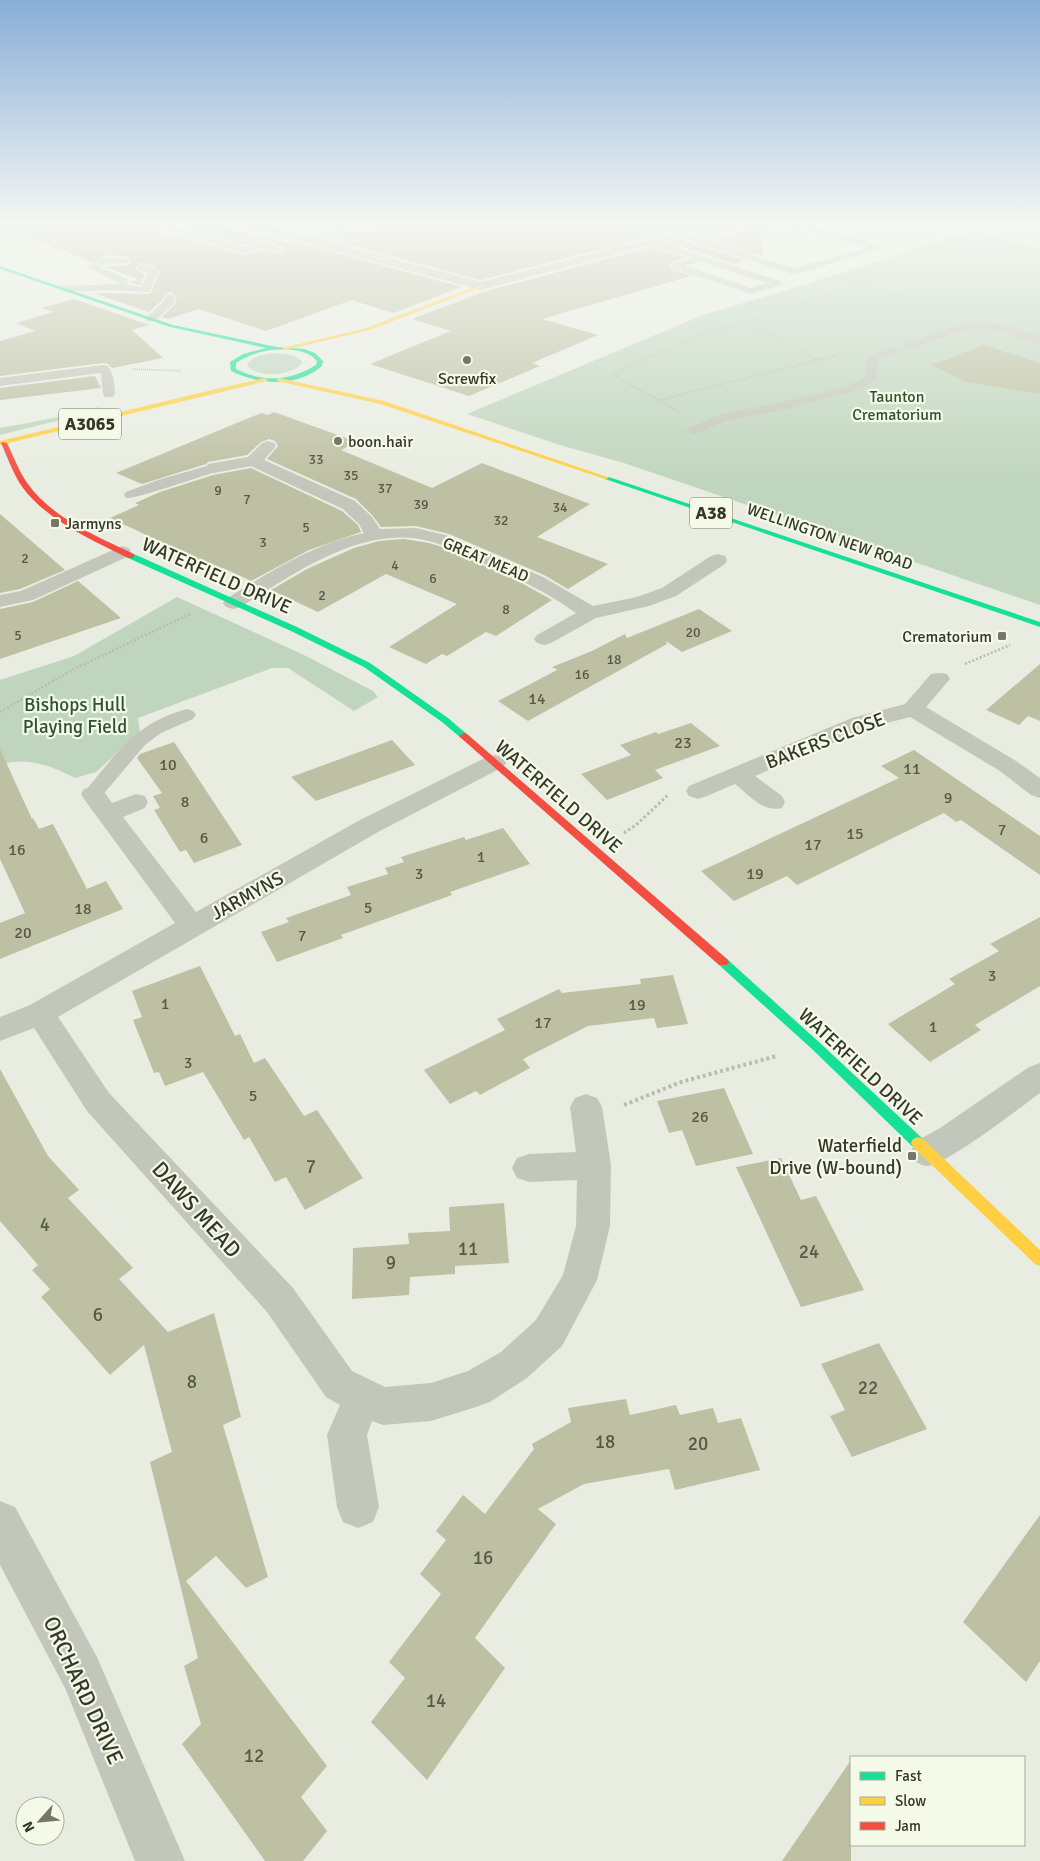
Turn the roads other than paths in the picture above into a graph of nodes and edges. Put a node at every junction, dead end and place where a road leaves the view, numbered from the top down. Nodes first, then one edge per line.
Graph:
1 (124, 310) edge
2 (161, 310) edge
3 (418, 310) edge
4 (151, 319) junction
5 (172, 326) junction
6 (368, 329) junction
7 (1040, 341) edge
8 (341, 346) dead end
9 (909, 346) dead end
10 (213, 347) dead end
11 (281, 348) junction
12 (893, 351) dead end
13 (322, 361) junction
14 (103, 369) joint
15 (328, 374) dead end
16 (207, 379) dead end
17 (265, 380) junction
18 (279, 380) junction
19 (0, 382) edge
20 (348, 383) dead end
21 (109, 394) dead end
22 (174, 399) junction
23 (382, 402) junction
24 (693, 431) road end
25 (2, 443) edge
26 (268, 446) dead end
27 (253, 461) junction
28 (214, 468) joint
29 (131, 496) dead end
30 (374, 535) junction
31 (122, 552) junction
32 (718, 560) dead end
33 (660, 577) dead end
34 (682, 585) junction
35 (0, 601) edge
36 (229, 601) junction
37 (590, 613) junction
38 (1040, 625) edge
39 (544, 639) dead end
40 (939, 679) road end
41 (913, 709) junction
42 (187, 715) dead end
43 (494, 762) junction
44 (738, 775) junction
45 (1040, 790) edge
46 (698, 791) road end
47 (136, 802) dead end
48 (773, 802) dead end
49 (100, 804) junction
50 (192, 926) junction
51 (40, 1012) junction
52 (0, 1029) edge
53 (1040, 1076) edge
54 (587, 1113) road end
55 (926, 1152) junction
56 (594, 1164) junction
57 (528, 1168) dead end
58 (1040, 1259) edge
59 (362, 1395) junction
60 (358, 1507) dead end
61 (0, 1522) edge
62 (160, 1861) edge

1 - 4 main road, A38
2 - 4 lane
3 - 6 main road
4 - 5 main road, A38
5 - 10 main road, A38
5 - 11 main road, A38
6 - 8 main road
6 - 11 main road
7 - 9 lane
11 - 13 main road, A38
11 - 17 main road, A38
12 - 24 lane
13 - 15 main road, A38
13 - 18 main road, A38
14 - 19 street
14 - 21 lane
16 - 22 main road, A3065
17 - 18 main road, A38
17 - 22 main road, A3065
18 - 23 main road, WELLINGTON NEW ROAD / A38
20 - 23 main road, WELLINGTON NEW ROAD / A38
22 - 25 main road, A3065
23 - 38 main road, WELLINGTON NEW ROAD / A38
25 - 31 main road, WATERFIELD DRIVE
26 - 27 street
27 - 28 street
27 - 30 street
28 - 29 lane
30 - 36 street, GREAT MEAD
30 - 37 street, GREAT MEAD
31 - 35 street
31 - 36 main road, WATERFIELD DRIVE
32 - 34 street
33 - 34 street
34 - 37 street
36 - 43 main road, WATERFIELD DRIVE
37 - 39 street
40 - 41 street
41 - 44 street, BAKERS CLOSE
41 - 45 street
42 - 49 lane
43 - 50 street, JARMYNS
43 - 55 main road, WATERFIELD DRIVE
44 - 46 street, BAKERS CLOSE
44 - 48 street, BAKERS CLOSE
47 - 49 street
49 - 50 street
50 - 51 street, JARMYNS
51 - 52 street, JARMYNS
51 - 59 street, DAWS MEAD
53 - 55 street
54 - 56 street, DAWS MEAD
55 - 58 main road, WATERFIELD DRIVE
56 - 57 street
56 - 59 street, DAWS MEAD
59 - 60 street
61 - 62 street, ORCHARD DRIVE

